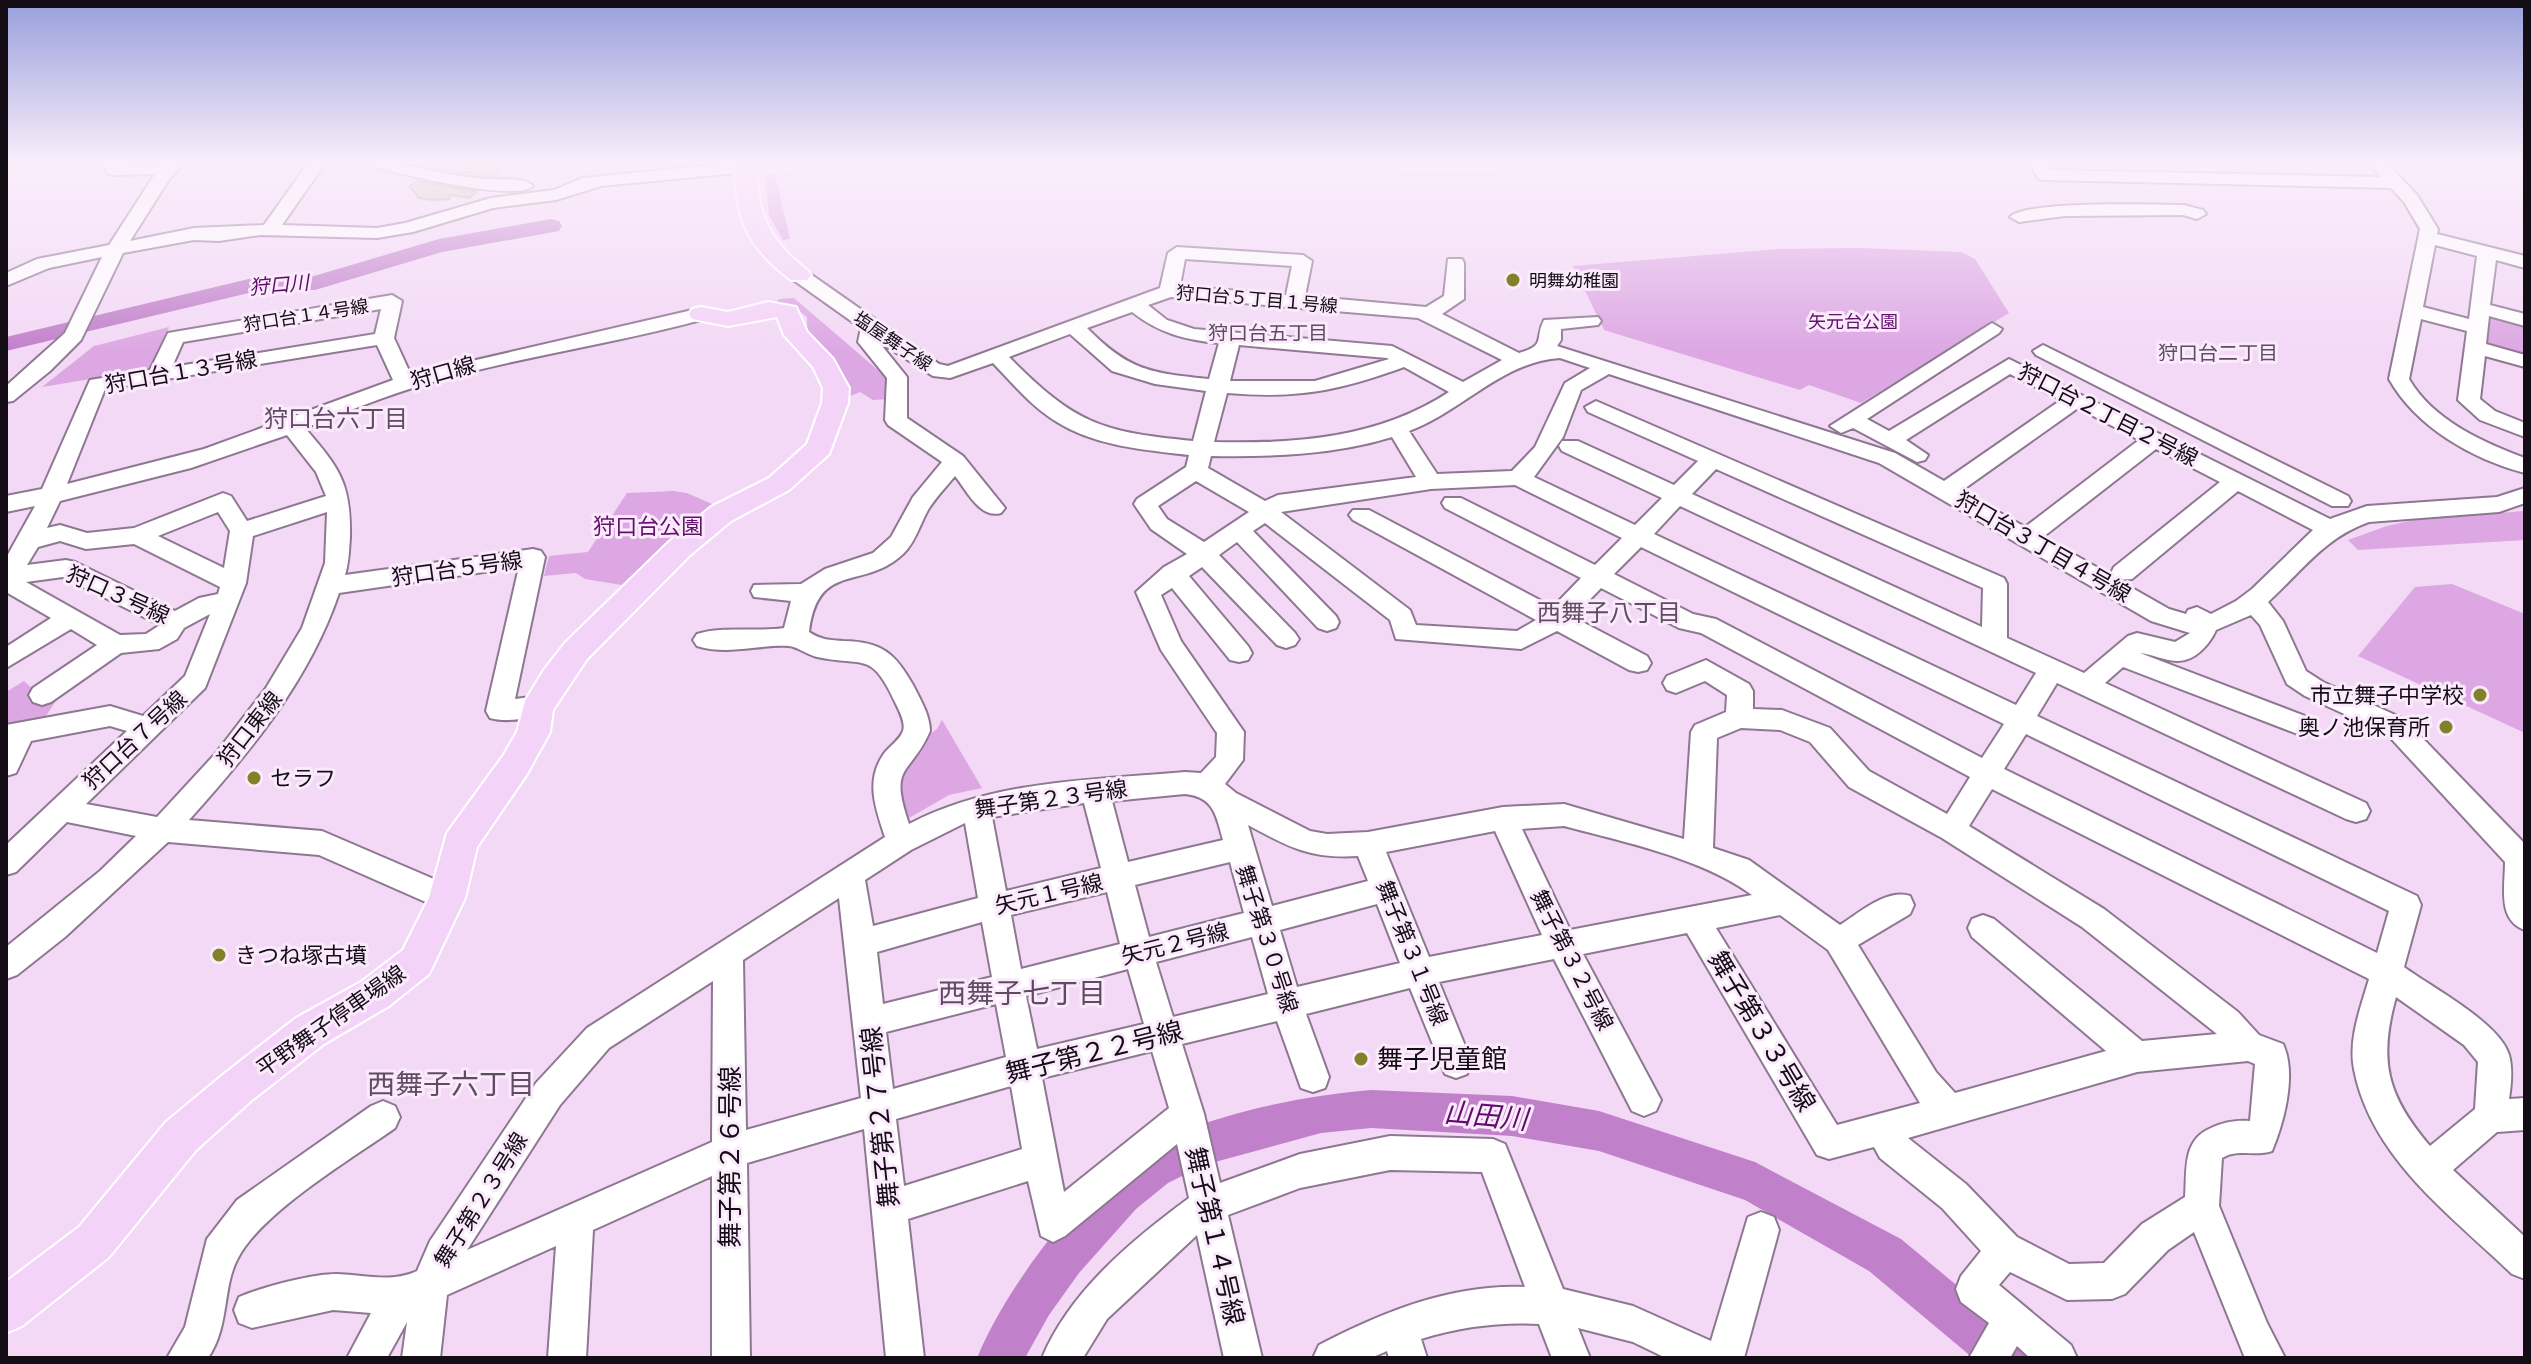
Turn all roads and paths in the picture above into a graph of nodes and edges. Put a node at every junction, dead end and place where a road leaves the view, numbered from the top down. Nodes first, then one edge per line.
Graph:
1 (131, 226) edge
2 (272, 226) edge
3 (415, 226) edge
4 (753, 226) edge
5 (2426, 226) edge
6 (269, 230) junction
7 (2430, 238) junction
8 (114, 252) junction
9 (2487, 253) junction
10 (2525, 262) edge
11 (1455, 263) dead end
12 (799, 275) junction
13 (6, 280) edge
14 (1169, 291) junction
15 (1294, 301) junction
16 (1134, 304) junction
17 (2412, 310) junction
18 (701, 314) junction
19 (1428, 314) junction
20 (2525, 320) edge
21 (1591, 321) dead end
22 (871, 327) junction
23 (1074, 327) junction
24 (1343, 327) junction
25 (2478, 328) junction
26 (1992, 329) dead end
27 (384, 338) junction
28 (1230, 340) junction
29 (1543, 351) junction
30 (2043, 351) dead end
31 (996, 355) junction
32 (1407, 359) junction
33 (1517, 360) junction
34 (2525, 361) edge
35 (1607, 367) junction
36 (158, 374) junction
37 (405, 384) junction
38 (1220, 385) junction
39 (1465, 392) junction
40 (6, 396) edge
41 (2077, 399) junction
42 (2140, 402) junction
43 (1596, 407) dead end
44 (1852, 419) junction
45 (2117, 420) junction
46 (292, 427) junction
47 (1397, 428) junction
48 (2525, 430) edge
49 (1824, 436) junction
50 (2155, 439) junction
51 (1890, 440) junction
52 (1570, 446) dead end
53 (1204, 448) junction
54 (1712, 460) junction
55 (955, 461) junction
56 (2525, 466) edge
57 (1196, 471) junction
58 (1518, 478) junction
59 (2237, 480) junction
60 (1431, 482) junction
61 (1954, 486) junction
62 (2525, 495) edge
63 (48, 496) junction
64 (1676, 497) junction
65 (339, 500) junction
66 (2340, 501) dead end
67 (1453, 503) dead end
68 (6, 504) edge
69 (993, 508) dead end
70 (1266, 512) junction
71 (1361, 515) dead end
72 (1238, 530) junction
73 (2332, 530) junction
74 (242, 531) junction
75 (2034, 532) junction
76 (1638, 535) junction
77 (137, 536) junction
78 (32, 540) junction
79 (1203, 553) junction
80 (1173, 573) junction
81 (2123, 573) junction
82 (1598, 577) junction
83 (10, 586) edge
84 (330, 586) junction
85 (763, 591) dead end
86 (230, 592) junction
87 (806, 593) junction
88 (2253, 602) junction
89 (70, 618) junction
90 (1555, 620) junction
91 (175, 622) junction
92 (1327, 622) dead end
93 (2207, 623) junction
94 (796, 636) junction
95 (1286, 639) dead end
96 (706, 640) dead end
97 (1994, 643) junction
98 (116, 644) junction
99 (1239, 653) dead end
100 (2121, 656) junction
101 (6, 659) edge
102 (1638, 663) dead end
103 (2052, 669) junction
104 (1676, 683) dead end
105 (2088, 686) junction
106 (42, 695) dead end
107 (539, 706) junction
108 (1739, 718) junction
109 (2021, 719) junction
110 (2304, 726) dead end
111 (147, 727) junction
112 (14, 733) edge
113 (6, 765) edge
114 (1988, 774) junction
115 (1095, 791) junction
116 (1217, 793) junction
117 (976, 808) junction
118 (61, 810) junction
119 (2356, 811) dead end
120 (1503, 818) junction
121 (163, 830) junction
122 (1952, 830) junction
123 (901, 842) junction
124 (1368, 844) junction
125 (1238, 848) junction
126 (1698, 854) junction
127 (2523, 858) edge
128 (6, 863) edge
129 (850, 876) junction
130 (1120, 877) junction
131 (1388, 889) junction
132 (447, 898) junction
133 (1782, 902) junction
134 (1899, 905) dead end
135 (995, 906) junction
136 (2525, 917) edge
137 (1695, 919) junction
138 (1263, 922) junction
139 (1983, 928) dead end
140 (1839, 941) junction
141 (861, 943) junction
142 (1562, 945) junction
143 (1138, 953) junction
144 (728, 956) junction
145 (6, 965) edge
146 (1420, 972) junction
147 (2387, 973) junction
148 (1010, 985) junction
149 (1287, 1005) junction
150 (870, 1022) junction
151 (1163, 1035) junction
152 (2248, 1046) junction
153 (2137, 1057) junction
154 (1456, 1063) dead end
155 (1025, 1067) junction
156 (1313, 1077) dead end
157 (1644, 1100) dead end
158 (879, 1109) junction
159 (1949, 1111) junction
160 (1187, 1114) junction
161 (2525, 1115) edge
162 (383, 1117) dead end
163 (2490, 1117) junction
164 (1882, 1129) junction
165 (730, 1151) junction
166 (1042, 1160) junction
167 (2428, 1170) junction
168 (1209, 1204) junction
169 (2202, 1206) junction
170 (889, 1208) junction
171 (576, 1219) junction
172 (1761, 1230) dead end
173 (2004, 1250) junction
174 (2525, 1261) edge
175 (416, 1291) junction
176 (1550, 1303) junction
177 (6, 1310) edge
178 (252, 1310) dead end
179 (2014, 1318) junction
180 (1403, 1342) edge
181 (186, 1358) edge
182 (366, 1358) edge
183 (421, 1358) edge
184 (567, 1358) edge
185 (731, 1358) edge
186 (905, 1358) edge
187 (1061, 1358) edge
188 (1243, 1358) edge
189 (1332, 1358) edge
190 (1571, 1358) edge
191 (1705, 1358) edge
192 (1725, 1358) edge
193 (1988, 1358) edge
194 (2058, 1358) edge
195 (2266, 1358) edge

1 - 8 street
2 - 6 street
3 - 6 street
4 - 12 main road
5 - 7 street
6 - 8 street
7 - 9 street
7 - 17 street
8 - 13 street
8 - 40 street
9 - 10 street
9 - 25 street
11 - 19 street
12 - 18 main road
12 - 22 street, 塩屋舞子線
14 - 15 street, 狩口台５丁目１号線
14 - 15 street
14 - 16 street, 狩口台５丁目１号線
15 - 24 street, 狩口台５丁目１号線
16 - 23 street, 狩口台５丁目１号線
16 - 28 street
17 - 25 street
17 - 56 street
18 - 37 street, 狩口線
18 - 107 main road, 平野舞子停車場線
19 - 24 street, 狩口台５丁目１号線
19 - 33 street, 狩口台５丁目１号線
20 - 25 street
21 - 29 street
22 - 31 street, 塩屋舞子線
22 - 55 street
23 - 31 street, 狩口台５丁目１号線
23 - 38 street
24 - 28 street
24 - 32 street
25 - 34 street
25 - 48 street
26 - 44 street
27 - 36 street, 狩口台１３号線
27 - 36 street, 狩口台１４号線
27 - 37 street, 狩口台１４号線
28 - 38 street
29 - 33 street
29 - 35 street, 狩口台３丁目４号線
30 - 42 street
31 - 53 street
32 - 38 street
32 - 39 street
33 - 39 street
35 - 49 street, 狩口台３丁目４号線
35 - 58 street
36 - 63 street, 狩口台１３号線
37 - 46 street, 狩口線
38 - 53 street
39 - 47 street
41 - 45 street, 狩口台２丁目２号線
41 - 51 street, 狩口台２丁目２号線
41 - 61 street
42 - 45 street
42 - 66 street
43 - 54 street
44 - 49 street
44 - 51 street
45 - 50 street, 狩口台２丁目２号線
46 - 63 street, 狩口線
46 - 65 street, 狩口東線
47 - 53 street
47 - 60 street
49 - 61 street, 狩口台３丁目４号線
50 - 59 street, 狩口台２丁目２号線
50 - 75 street
51 - 61 street
52 - 64 street
53 - 57 street
54 - 64 street
54 - 97 street
55 - 69 street
55 - 87 street
57 - 70 street
57 - 79 street
58 - 60 street
58 - 76 street
59 - 73 street, 狩口台２丁目２号線
59 - 81 street
60 - 70 street
61 - 75 street
62 - 73 street, 狩口台３丁目４号線
63 - 68 street, 狩口線
63 - 78 street
64 - 76 street
64 - 97 street
65 - 74 street
65 - 84 street, 狩口東線
67 - 82 street
70 - 72 street
70 - 90 street
71 - 90 street
72 - 79 street
72 - 92 street
73 - 88 street, 狩口台３丁目４号線
74 - 77 street
74 - 86 street, 狩口台７号線
75 - 81 street
75 - 93 street, 狩口台３丁目４号線
76 - 82 street
76 - 109 street
77 - 78 street, 狩口３号線
77 - 86 street
78 - 83 street
79 - 80 street
79 - 95 street
80 - 99 street
80 - 116 street
81 - 93 street
82 - 90 street
82 - 114 street
83 - 89 street
83 - 91 street, 狩口３号線
84 - 107 street, 狩口台５号線
84 - 121 street, 狩口東線
85 - 87 street
86 - 91 street, 狩口３号線
86 - 111 street, 狩口台７号線
87 - 94 street
88 - 93 street, 狩口台３丁目４号線
88 - 127 street
89 - 98 street
89 - 101 street
90 - 102 street
91 - 98 street
93 - 100 street
94 - 96 street
94 - 123 street
97 - 103 street
98 - 106 street
100 - 105 street
100 - 110 street
103 - 105 street
103 - 109 street
104 - 108 street
105 - 119 street
107 - 132 main road, 平野舞子停車場線
108 - 122 street
108 - 126 street
109 - 114 street
109 - 147 street
111 - 112 street
111 - 118 street, 狩口台７号線
112 - 113 street
114 - 122 street
114 - 147 street
115 - 116 street, 舞子第２３号線
115 - 117 street, 舞子第２３号線
115 - 130 street, 舞子第１４号線
116 - 124 street, 舞子第２３号線
116 - 125 street, 舞子第３０号線
117 - 123 street, 舞子第２３号線
117 - 135 street
118 - 121 street
118 - 128 street, 狩口台７号線
120 - 124 street, 舞子第２３号線
120 - 126 street, 舞子第２３号線
120 - 142 street, 舞子第３２号線
121 - 132 street
121 - 145 street, 狩口東線
122 - 152 street
123 - 129 street, 舞子第２３号線
124 - 131 street, 舞子第３１号線
125 - 130 street, 矢元１号線
125 - 138 street, 舞子第３０号線
126 - 133 street, 舞子第２３号線
127 - 136 street
129 - 141 street, 舞子第２７号線
129 - 144 street, 舞子第２３号線
130 - 135 street, 矢元１号線
130 - 143 street, 舞子第１４号線
131 - 138 street, 矢元２号線
131 - 146 street, 舞子第３１号線
132 - 177 main road, 平野舞子停車場線
133 - 137 street, 舞子第２２号線
133 - 140 street, 舞子第２３号線
134 - 140 street
135 - 141 street, 矢元１号線
135 - 148 street
137 - 142 street, 舞子第２２号線
137 - 164 street, 舞子第３３号線
138 - 143 street, 矢元２号線
138 - 149 street, 舞子第３０号線
139 - 153 street
140 - 159 street
141 - 150 street, 舞子第２７号線
142 - 146 street, 舞子第２２号線
142 - 157 street, 舞子第３２号線
143 - 148 street, 矢元２号線
143 - 151 street, 舞子第１４号線
144 - 165 street, 舞子第２６号線
144 - 175 street, 舞子第２３号線
146 - 149 street, 舞子第２２号線
146 - 154 street, 舞子第３１号線
147 - 163 street
147 - 167 street
148 - 150 street, 矢元２号線
148 - 155 street
149 - 151 street, 舞子第２２号線
149 - 156 street, 舞子第３０号線
150 - 158 street, 舞子第２７号線
151 - 155 street, 舞子第２２号線
151 - 160 street, 舞子第１４号線
152 - 153 street
152 - 169 street
153 - 159 street
155 - 158 street, 舞子第２２号線
155 - 166 street
158 - 165 street, 舞子第２２号線
158 - 170 street, 舞子第２７号線
159 - 164 street
160 - 166 street
160 - 168 street, 舞子第１４号線
161 - 163 street
162 - 181 street
163 - 167 street
164 - 173 street
165 - 171 street, 舞子第２２号線
165 - 185 street, 舞子第２６号線
166 - 170 street
167 - 174 street
168 - 176 street
168 - 187 street
168 - 188 street, 舞子第１４号線
169 - 173 street
169 - 195 street
170 - 186 street, 舞子第２７号線
171 - 175 street, 舞子第２２号線
171 - 184 street
172 - 192 street
173 - 179 street
175 - 178 street
175 - 182 street, 舞子第２３号線
175 - 183 street
176 - 180 street
176 - 190 street
176 - 191 street
179 - 193 street
179 - 194 street
180 - 189 street

